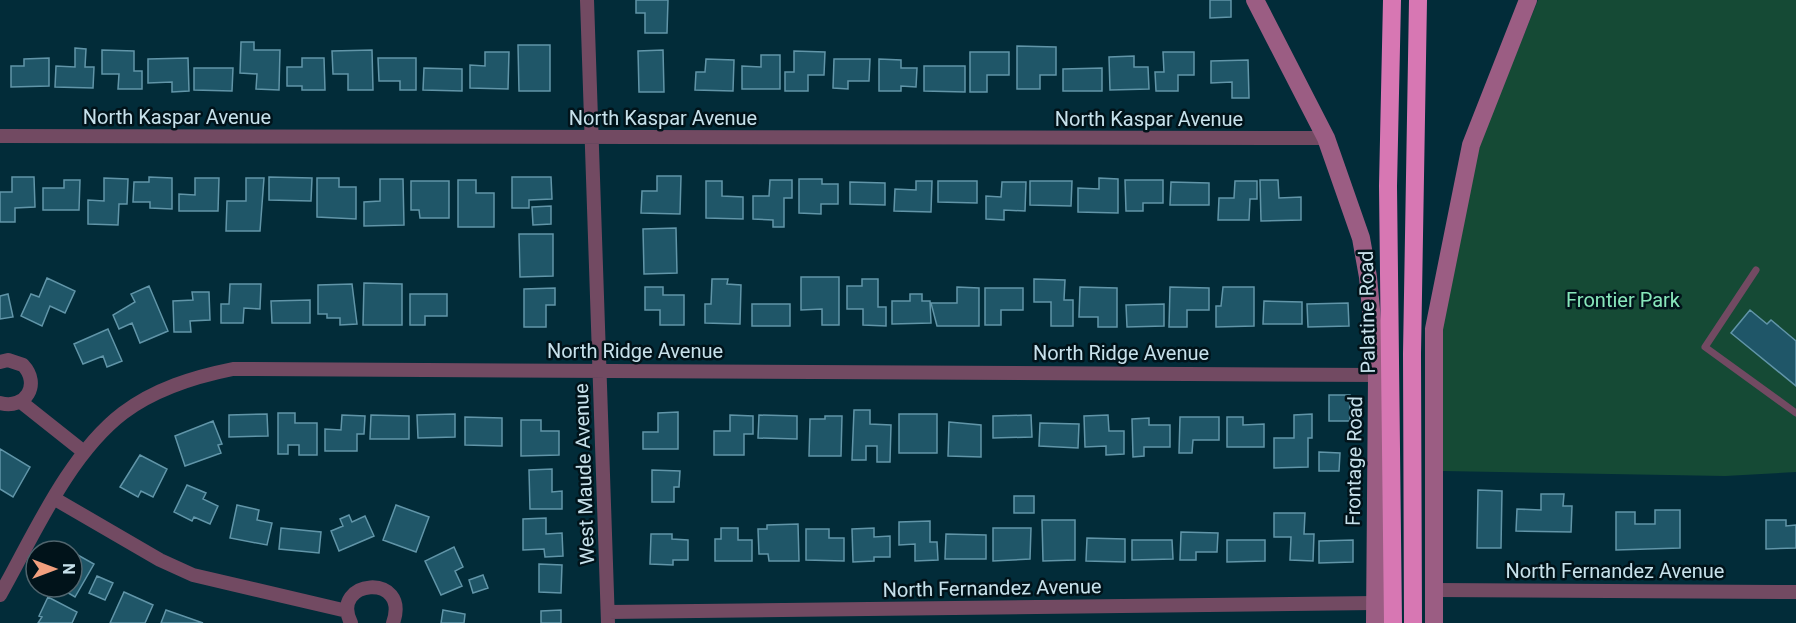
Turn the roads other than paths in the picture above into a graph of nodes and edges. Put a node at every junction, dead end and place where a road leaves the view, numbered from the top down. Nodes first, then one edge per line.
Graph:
1 (587, 0) edge
2 (1255, 0) edge
3 (1392, 0) edge
4 (1418, 0) edge
5 (1528, 0) edge
6 (0, 136) edge
7 (592, 138) junction
8 (1326, 138) junction
9 (1756, 270) dead end
10 (0, 362) edge
11 (600, 370) junction
12 (1377, 375) junction
13 (21, 402) junction
14 (0, 403) edge
15 (1796, 413) edge
16 (84, 452) junction
17 (55, 499) junction
18 (1435, 590) junction
19 (1796, 592) edge
20 (0, 595) edge
21 (1375, 603) junction
22 (349, 617) edge
23 (608, 617) edge
24 (393, 623) edge
25 (1375, 623) edge
26 (1393, 623) edge
27 (1413, 623) edge
28 (1434, 623) edge

1 - 7 street, West Maude Avenue
2 - 8 street, Frontage Road
3 - 26 highway, Palatine Road
4 - 27 highway
5 - 18 street
6 - 7 street, North Kaspar Avenue
7 - 8 street, North Kaspar Avenue
7 - 11 street, West Maude Avenue
8 - 12 street, Frontage Road
9 - 15 lane
10 - 13 street
11 - 12 street, North Ridge Avenue
11 - 16 street, North Ridge Avenue
11 - 23 street, West Maude Avenue
12 - 21 street, Frontage Road
13 - 14 street
13 - 16 street
16 - 17 street, North Ridge Avenue
17 - 20 street, North Ridge Avenue
17 - 22 street
18 - 19 street, North Fernandez Avenue
18 - 28 street
21 - 23 street, North Fernandez Avenue
21 - 25 street, Frontage Road
22 - 24 street

